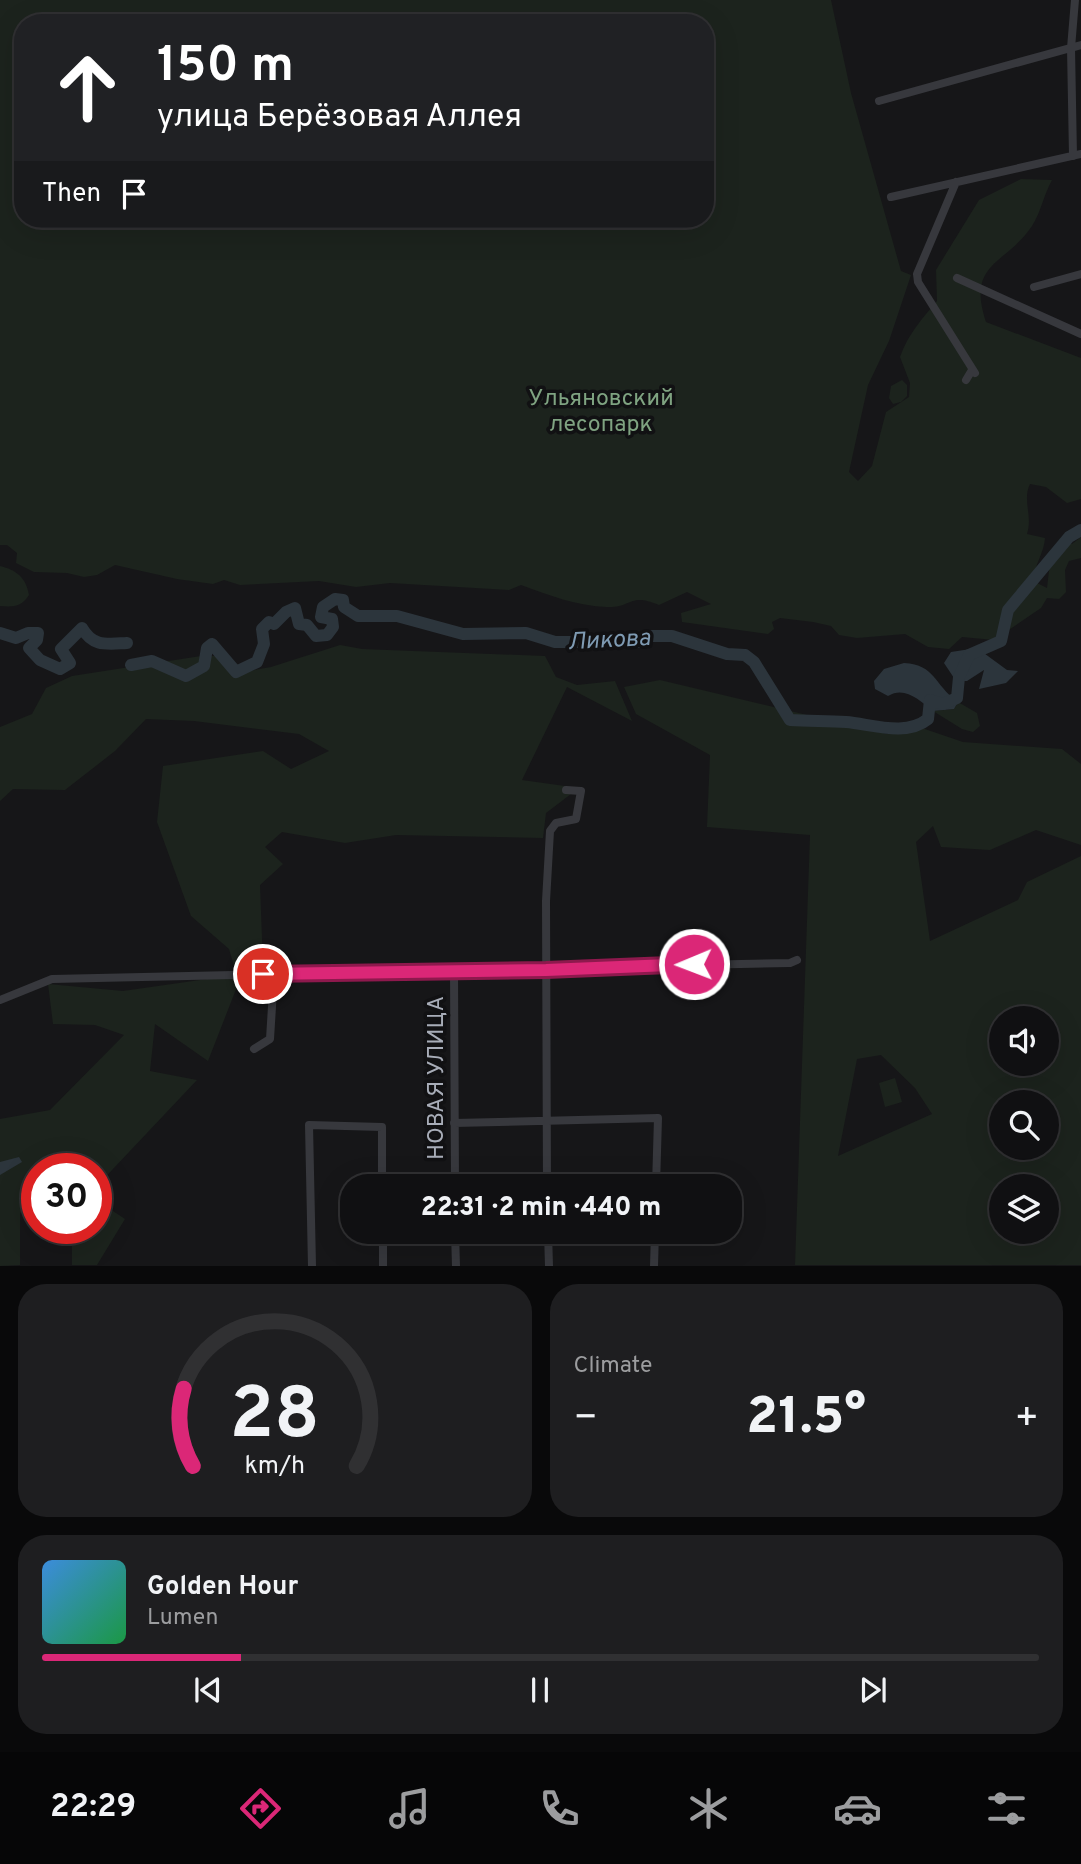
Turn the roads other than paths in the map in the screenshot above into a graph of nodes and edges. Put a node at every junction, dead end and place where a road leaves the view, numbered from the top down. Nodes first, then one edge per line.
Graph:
1 (1074, 0) edge
2 (1081, 45) edge
3 (1071, 48) junction
4 (879, 101) dead end
5 (1077, 155) edge
6 (956, 182) junction
7 (891, 197) dead end
8 (1081, 275) edge
9 (957, 278) dead end
10 (1034, 286) dead end
11 (1081, 334) edge
12 (966, 380) dead end
13 (566, 790) dead end
14 (797, 960) dead end
15 (454, 970) junction
16 (546, 970) junction
17 (274, 974) junction
18 (0, 1000) edge
19 (254, 1049) dead end
20 (545, 1121) junction
21 (454, 1123) junction
22 (382, 1174) edge
23 (455, 1174) edge
24 (547, 1174) edge
25 (656, 1174) edge
26 (383, 1244) edge
27 (455, 1244) edge
28 (548, 1244) edge
29 (655, 1244) edge
30 (312, 1265) edge
31 (383, 1265) edge
32 (456, 1265) edge
33 (549, 1265) edge
34 (654, 1265) edge

1 - 3 street
2 - 3 street
3 - 4 street
3 - 5 street
5 - 6 street
6 - 7 street
6 - 12 street
8 - 10 street
9 - 11 street
13 - 16 street
14 - 16 street
15 - 16 street
15 - 17 street
15 - 21 street, НОВАЯ УЛИЦА
16 - 20 street
17 - 18 street
17 - 19 street
20 - 21 street
20 - 24 street
20 - 25 street
21 - 23 street, НОВАЯ УЛИЦА
22 - 30 street
26 - 31 street
27 - 32 street
28 - 33 street
29 - 34 street

